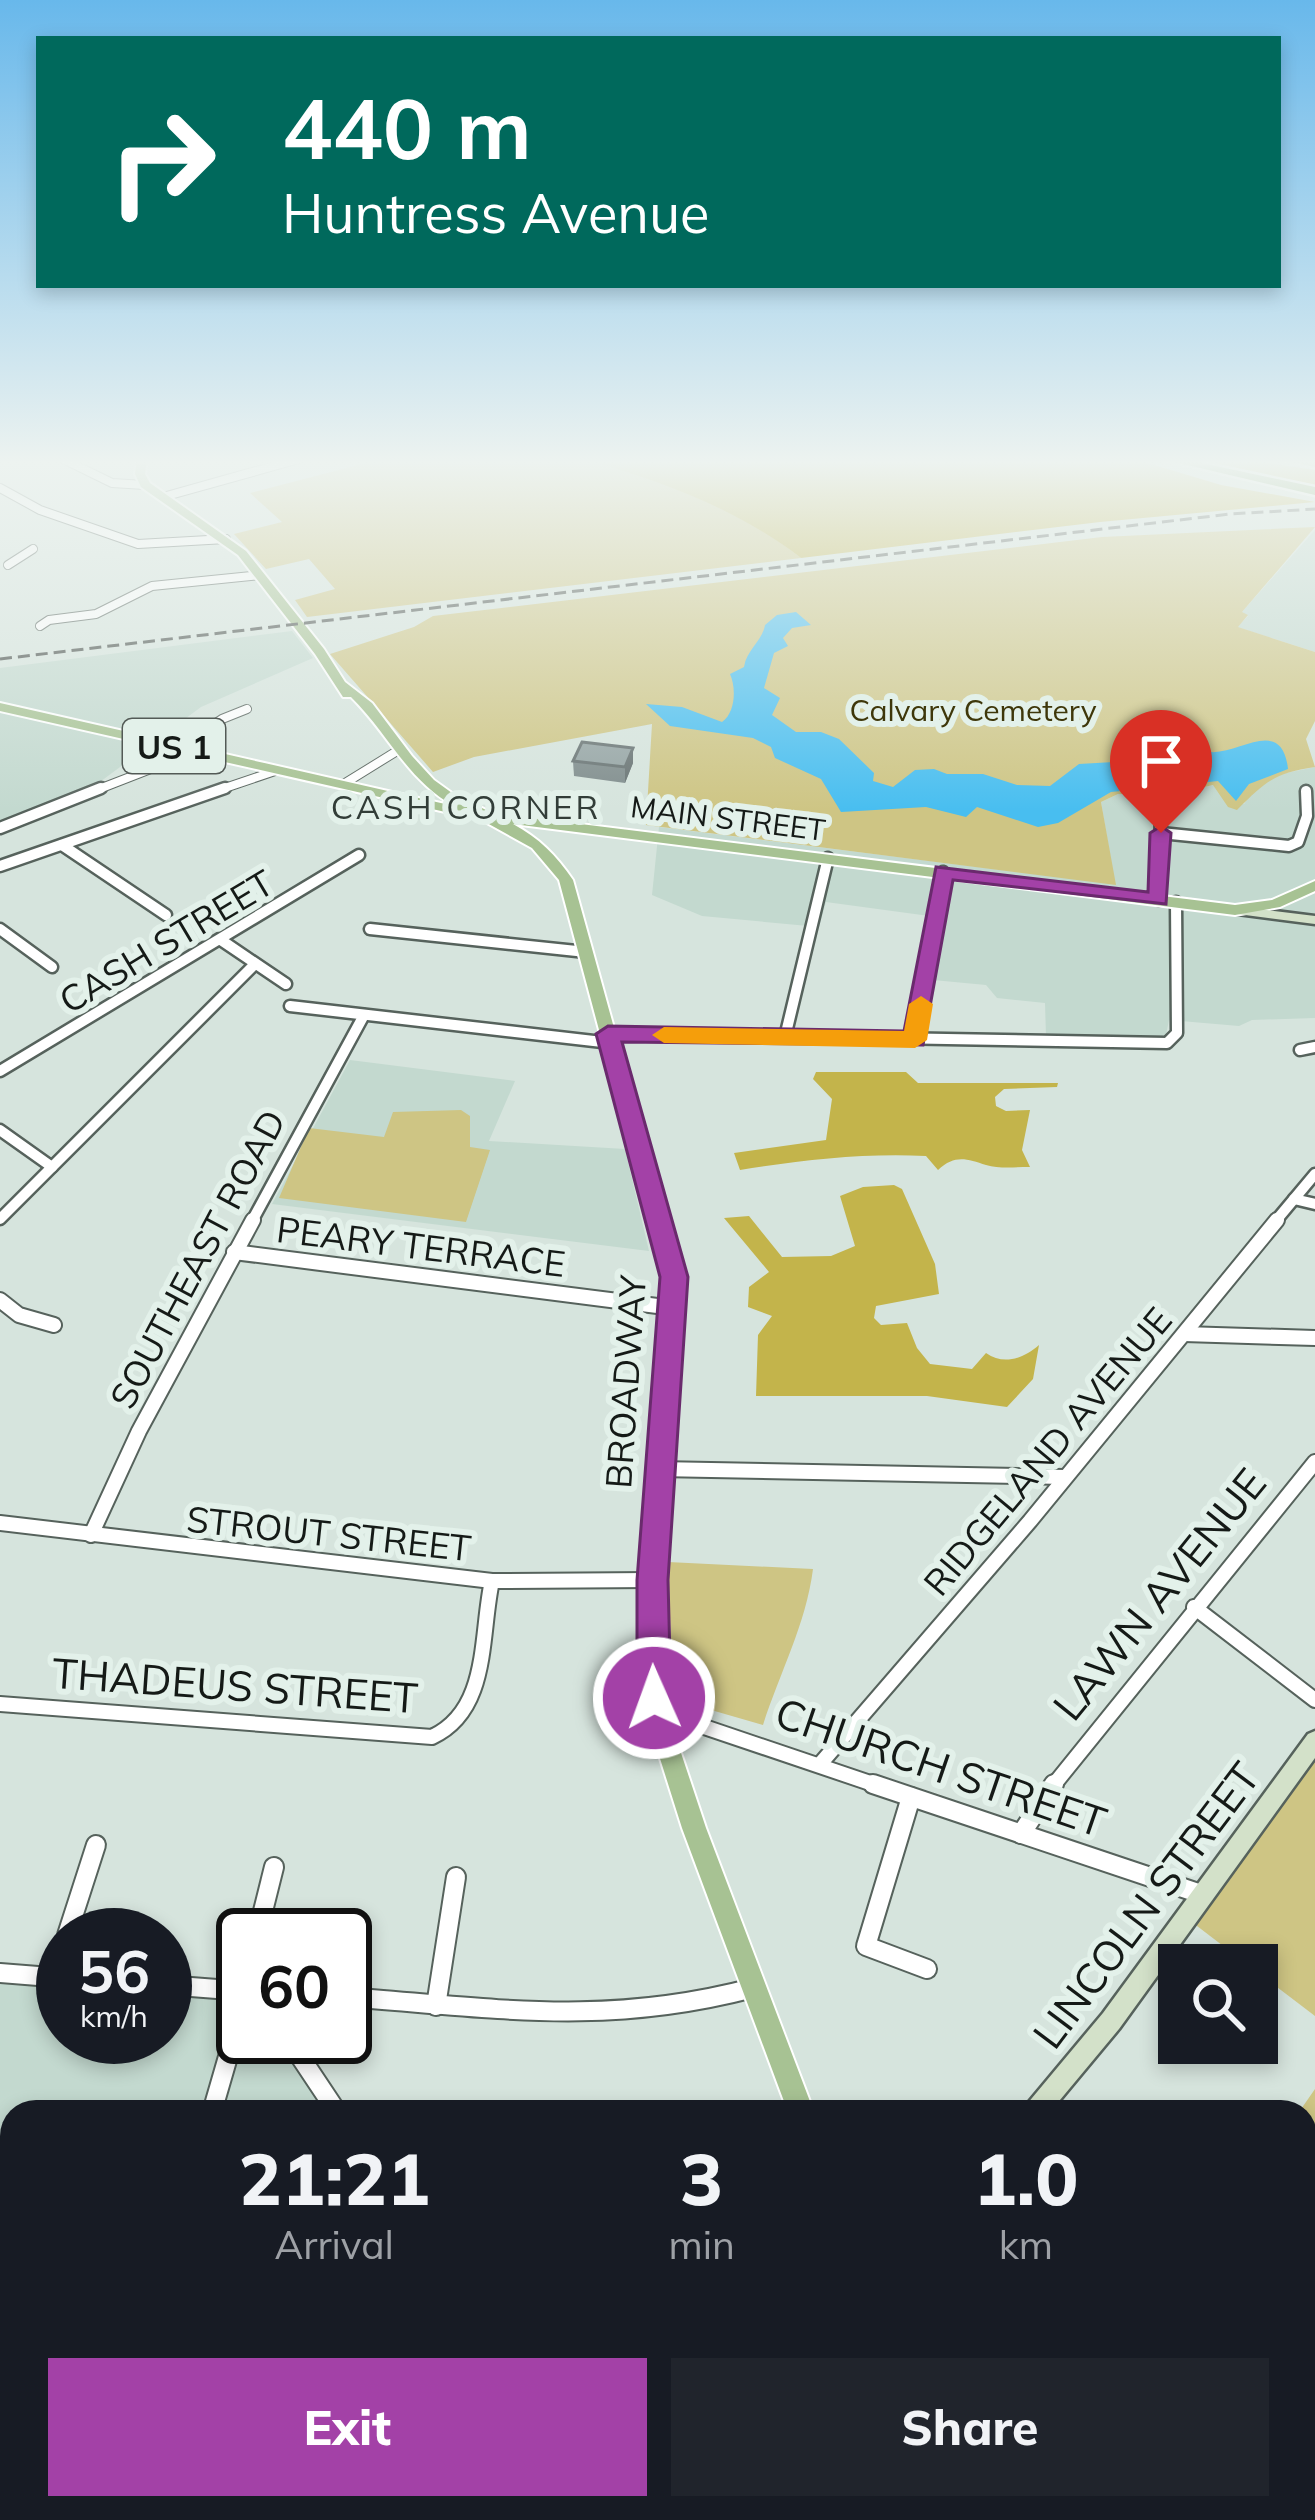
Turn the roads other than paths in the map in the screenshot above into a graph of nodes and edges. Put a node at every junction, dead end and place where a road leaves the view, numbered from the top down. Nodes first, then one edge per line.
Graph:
1 (244, 577) edge
2 (261, 577) edge
3 (40, 626) dead end
4 (0, 706) edge
5 (247, 709) dead end
6 (179, 747) junction
7 (397, 751) junction
8 (197, 752) junction
9 (278, 770) junction
10 (139, 776) junction
11 (342, 784) junction
12 (1306, 791) dead end
13 (1162, 809) dead end
14 (497, 818) junction
15 (0, 828) edge
16 (1161, 833) junction
17 (62, 845) junction
18 (359, 855) dead end
19 (828, 858) junction
20 (0, 866) edge
21 (1315, 868) edge
22 (943, 872) junction
23 (1315, 885) edge
24 (1159, 900) junction
25 (1182, 903) junction
26 (1235, 910) junction
27 (166, 915) dead end
28 (1315, 920) edge
29 (0, 929) edge
30 (370, 929) dead end
31 (221, 940) junction
32 (586, 952) junction
33 (255, 964) junction
34 (52, 967) dead end
35 (286, 984) dead end
36 (290, 1006) dead end
37 (364, 1015) junction
38 (785, 1036) junction
39 (609, 1038) junction
40 (915, 1040) junction
41 (1315, 1047) edge
42 (1300, 1049) dead end
43 (0, 1071) edge
44 (0, 1130) edge
45 (52, 1166) junction
46 (1315, 1174) edge
47 (1294, 1199) junction
48 (1315, 1204) edge
49 (0, 1219) edge
50 (234, 1252) junction
51 (0, 1300) edge
52 (673, 1308) junction
53 (54, 1324) dead end
54 (1184, 1334) junction
55 (1315, 1338) edge
56 (1315, 1462) edge
57 (658, 1468) junction
58 (1064, 1477) junction
59 (0, 1523) edge
60 (91, 1535) junction
61 (652, 1580) junction
62 (492, 1581) junction
63 (1194, 1607) junction
64 (1315, 1700) edge
65 (0, 1704) edge
66 (656, 1711) junction
67 (1315, 1741) edge
68 (821, 1763) junction
69 (911, 1797) junction
70 (1021, 1834) junction
71 (96, 1845) dead end
72 (274, 1867) dead end
73 (456, 1876) dead end
74 (1201, 1894) junction
75 (76, 1908) edge
76 (264, 1908) edge
77 (927, 1969) dead end
78 (0, 1973) edge
79 (36, 1975) edge
80 (753, 1988) junction
81 (372, 2000) edge
82 (436, 2006) junction
83 (226, 2064) edge
84 (305, 2064) edge
85 (215, 2100) edge
86 (329, 2100) edge
87 (796, 2100) edge
88 (1045, 2100) edge

1 - 3 street
2 - 7 main road, BROADWAY
4 - 6 main road, MAIN STREET / US 1
5 - 6 street
6 - 8 main road, MAIN STREET / US 1
6 - 10 street
7 - 11 street
7 - 14 main road, BROADWAY
8 - 9 main road, MAIN STREET / US 1
8 - 10 street
9 - 11 main road, MAIN STREET / US 1
9 - 17 street
10 - 15 street
11 - 14 main road, MAIN STREET / US 1
12 - 16 street
13 - 16 street
14 - 19 main road, MAIN STREET / US 1
14 - 32 main road, BROADWAY
16 - 24 street
17 - 20 street
17 - 27 street
18 - 31 street, CASH STREET
19 - 22 main road, MAIN STREET / US 1
19 - 38 street
21 - 25 main road, US 1
22 - 24 main road, MAIN STREET / US 1
22 - 40 street
23 - 26 main road, US 1
24 - 25 main road, MAIN STREET / US 1
25 - 26 main road, MAIN STREET / US 1
25 - 40 street
26 - 28 main road, MAIN STREET
29 - 34 street
30 - 32 street
31 - 33 street
31 - 43 street, CASH STREET
32 - 39 main road, BROADWAY
33 - 35 street
33 - 45 street
36 - 37 street
37 - 39 street
37 - 50 street, SOUTHEAST ROAD
38 - 39 street
38 - 40 street
39 - 52 main road, BROADWAY
41 - 42 street
44 - 45 street
45 - 49 street
46 - 47 street, RIDGELAND AVENUE
47 - 48 street
47 - 54 street, RIDGELAND AVENUE
50 - 52 street, PEARY TERRACE
50 - 60 street, SOUTHEAST ROAD
51 - 53 street
52 - 57 main road, BROADWAY
54 - 55 street
54 - 58 street, RIDGELAND AVENUE
56 - 63 street, LAWN AVENUE
57 - 58 street
57 - 61 main road, BROADWAY
58 - 68 street, RIDGELAND AVENUE
59 - 60 street, STROUT STREET
60 - 62 street, STROUT STREET
61 - 62 street, STROUT STREET
61 - 66 main road, BROADWAY
62 - 65 street, THADEUS STREET
63 - 64 street
63 - 70 street, LAWN AVENUE
66 - 68 street, CHURCH STREET
66 - 80 main road, BROADWAY
67 - 74 main road, LINCOLN STREET
68 - 69 street, CHURCH STREET
69 - 70 street, CHURCH STREET
69 - 77 street
70 - 74 street, CHURCH STREET
71 - 75 street
72 - 76 street
73 - 82 street
74 - 88 main road, LINCOLN STREET
78 - 79 street
80 - 82 street
80 - 87 main road, BROADWAY
81 - 82 street
83 - 85 street
84 - 86 street

